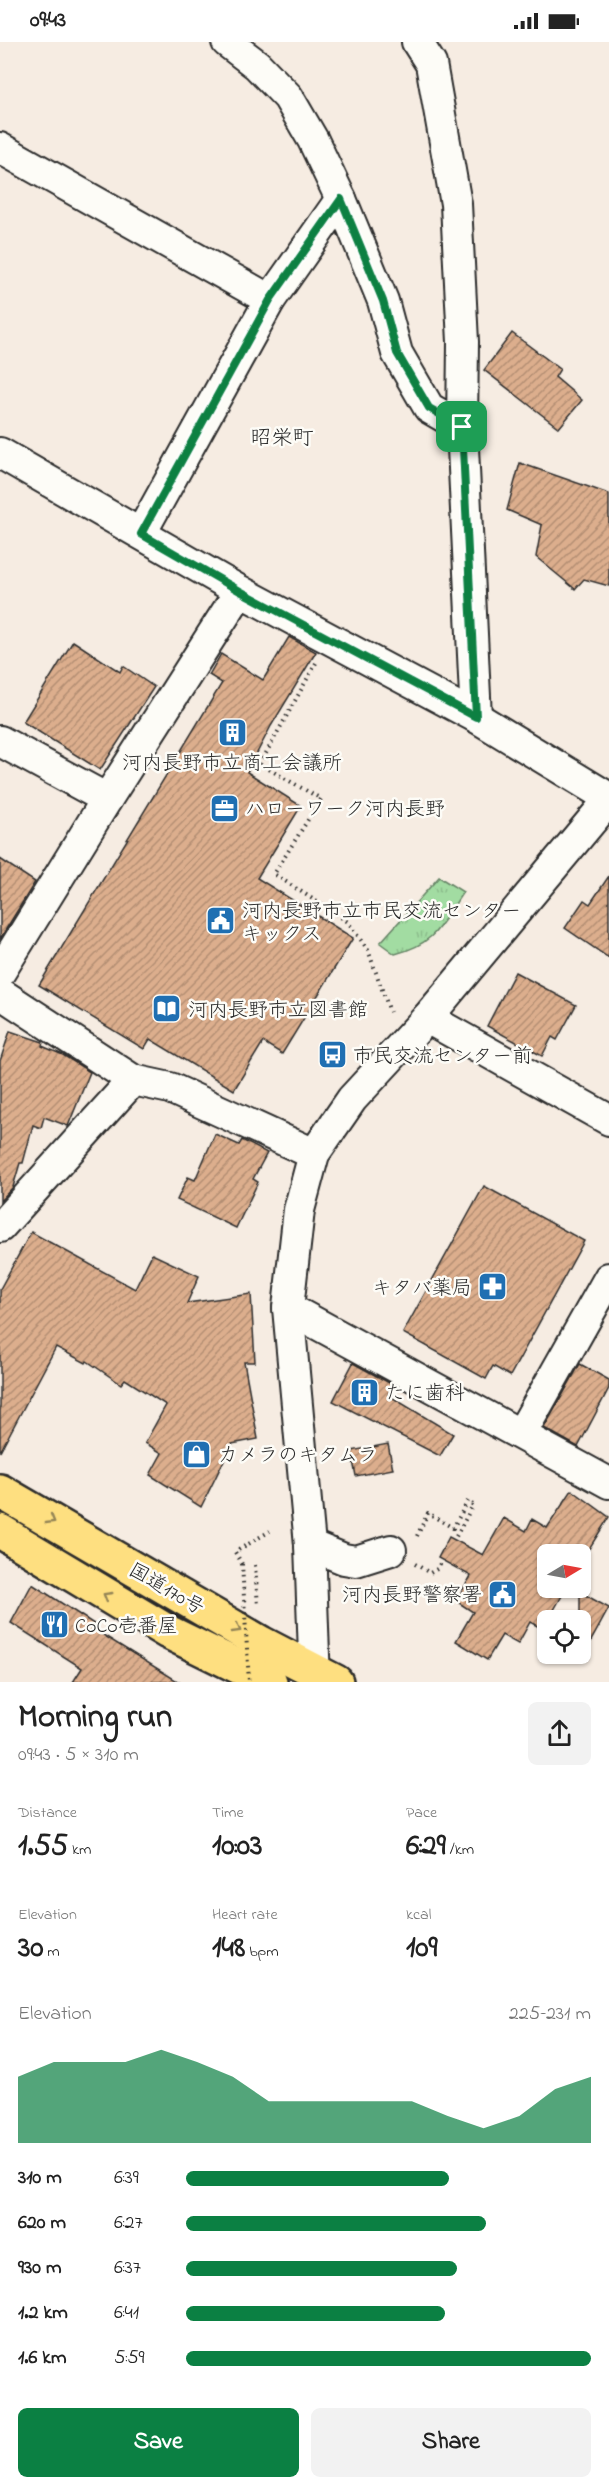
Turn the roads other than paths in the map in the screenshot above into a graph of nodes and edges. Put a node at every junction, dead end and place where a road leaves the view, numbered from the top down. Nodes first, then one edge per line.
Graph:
1 (227, 42) edge
2 (417, 42) edge
3 (0, 148) edge
4 (341, 199) junction
5 (270, 300) junction
6 (462, 427) junction
7 (0, 453) edge
8 (141, 534) junction
9 (240, 591) junction
10 (476, 717) junction
11 (0, 741) edge
12 (107, 799) junction
13 (609, 799) edge
14 (0, 972) edge
15 (0, 993) edge
16 (427, 1017) junction
17 (133, 1080) junction
18 (609, 1120) edge
19 (314, 1154) junction
20 (0, 1227) edge
21 (609, 1278) edge
22 (288, 1308) junction
23 (521, 1434) junction
24 (609, 1483) edge
25 (0, 1491) edge
26 (0, 1531) edge
27 (310, 1545) junction
28 (403, 1545) road end
29 (322, 1678) edge
30 (270, 1682) edge

1 - 4 street
2 - 6 street
3 - 5 street
4 - 5 street
4 - 6 street
5 - 8 street
6 - 10 street
7 - 8 street
8 - 9 street
9 - 10 street
9 - 12 street
10 - 13 street
11 - 12 street
12 - 14 street
13 - 16 street
15 - 17 street
16 - 18 street
16 - 19 street
17 - 19 street
17 - 20 street
19 - 22 street
21 - 23 street
22 - 23 street
22 - 27 street
23 - 24 street
25 -> 29 highway, 国道170号
30 -> 26 highway, 国道170号
27 - 28 street
27 - 29 street

